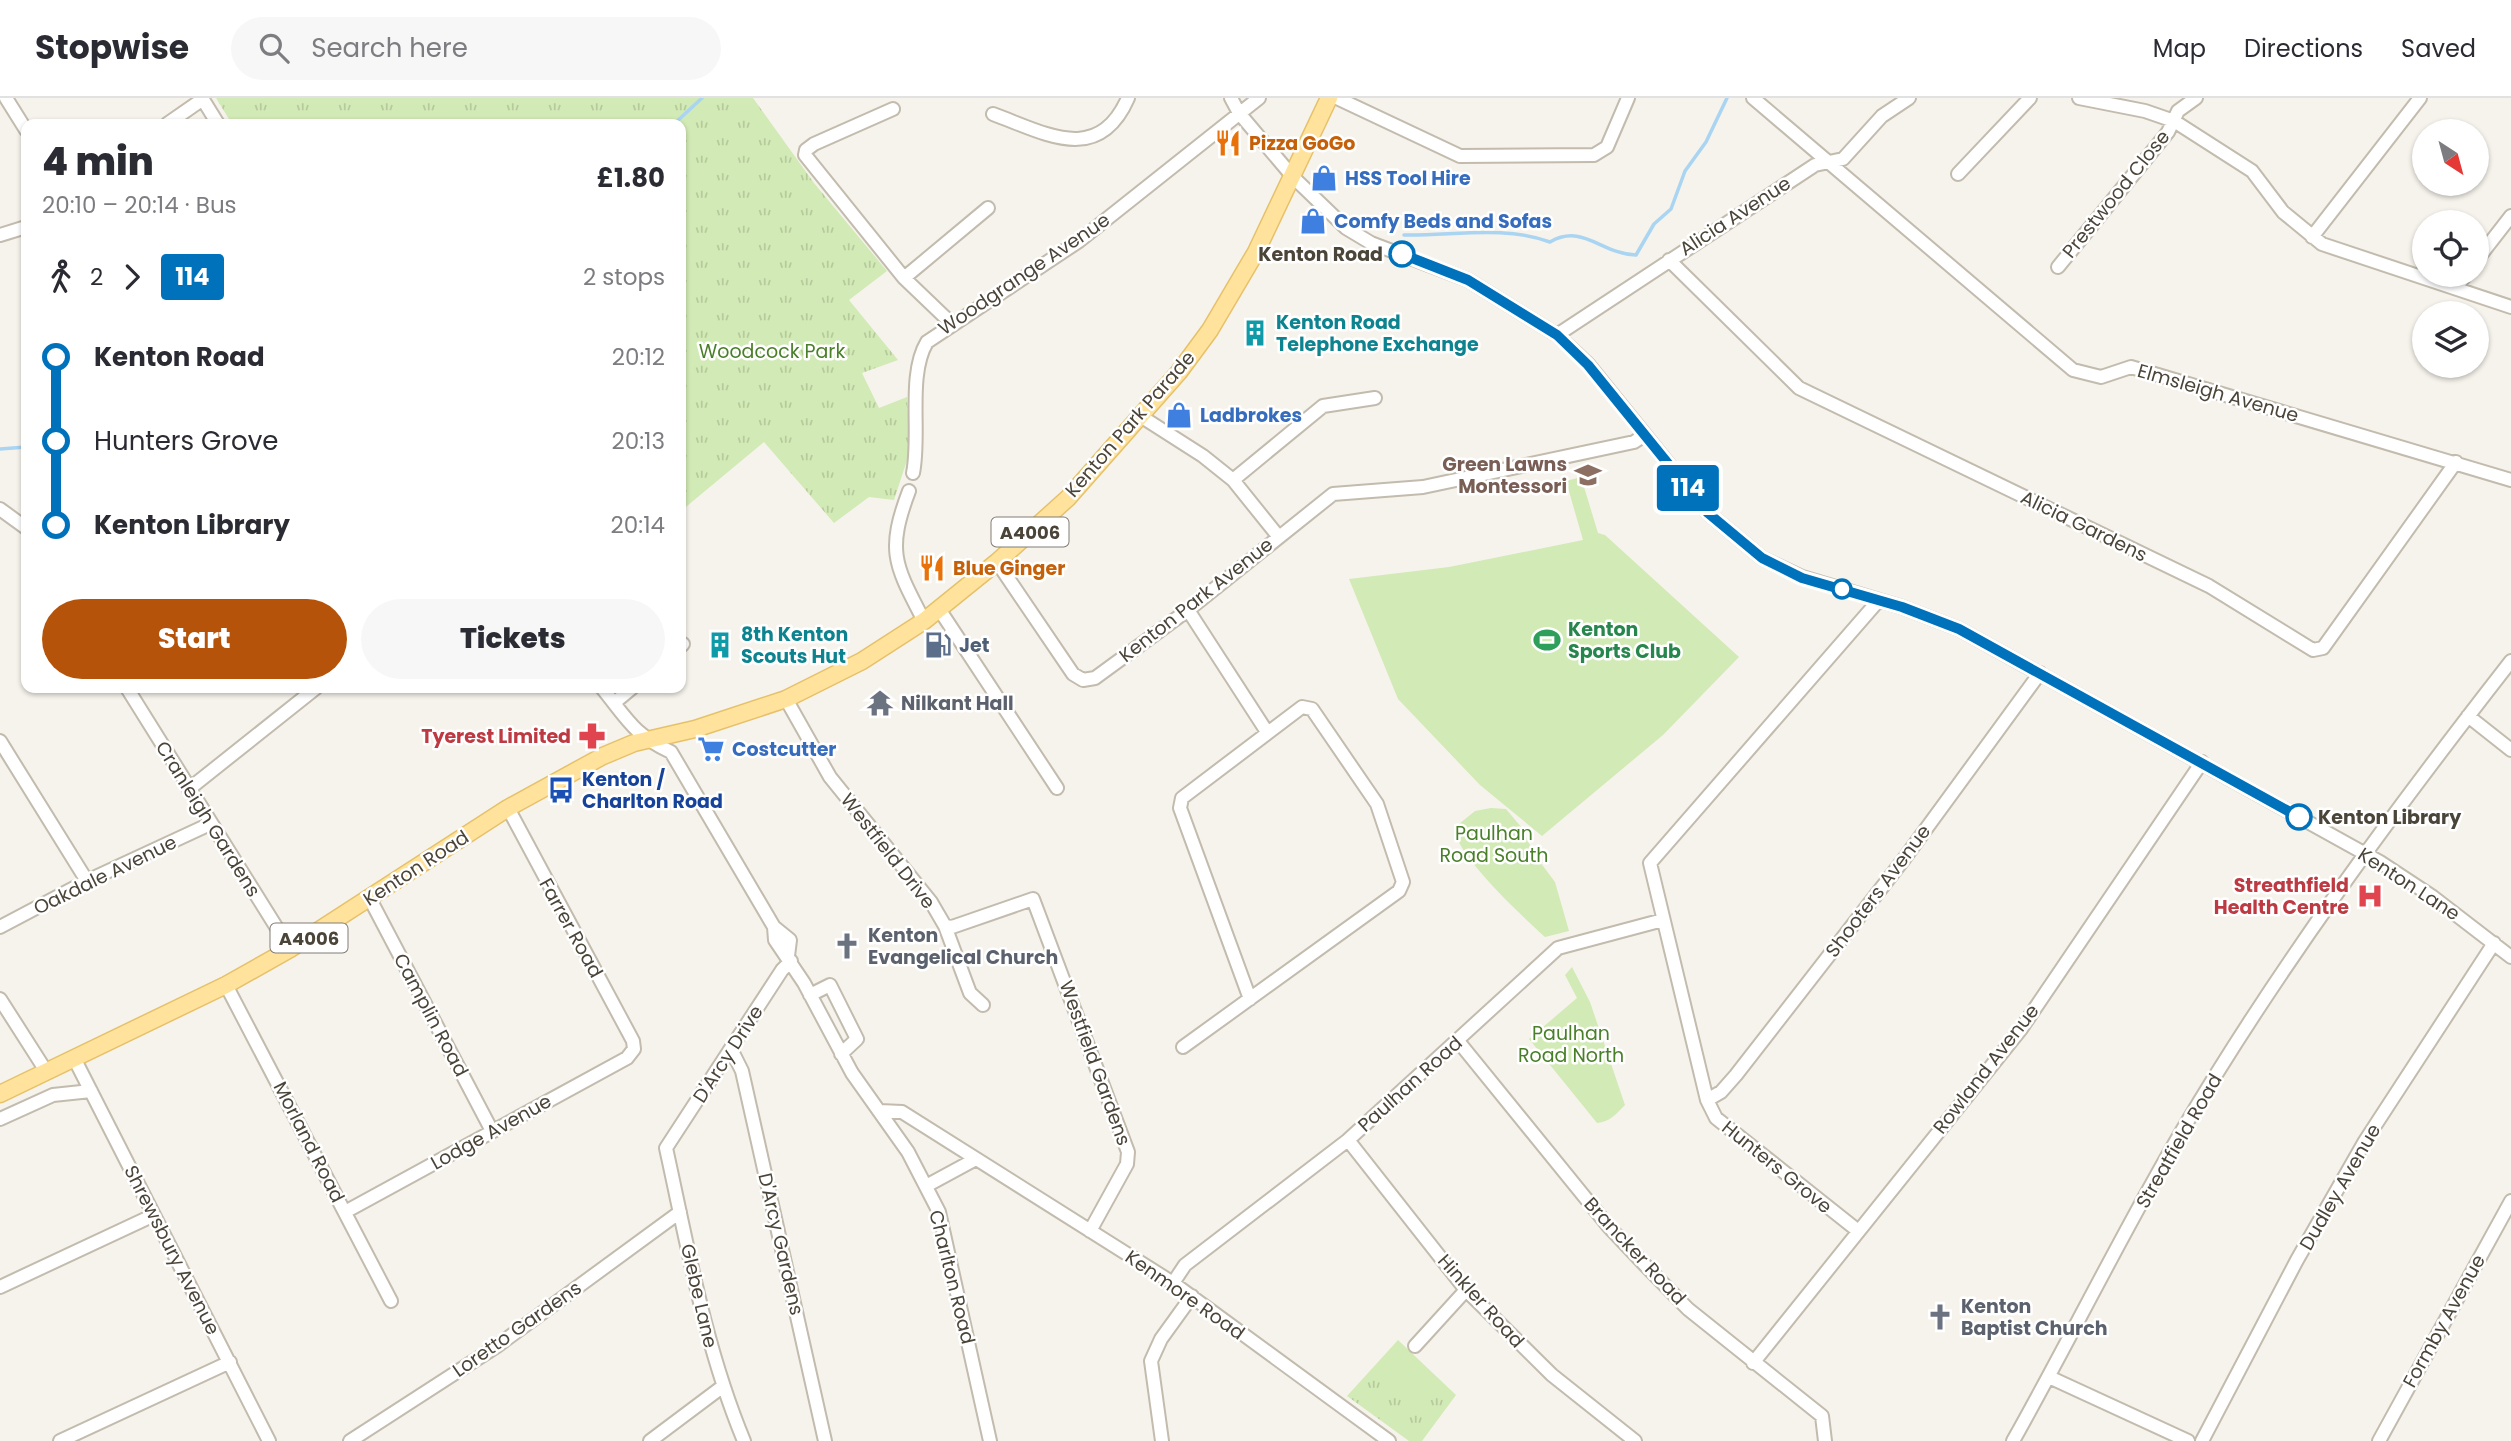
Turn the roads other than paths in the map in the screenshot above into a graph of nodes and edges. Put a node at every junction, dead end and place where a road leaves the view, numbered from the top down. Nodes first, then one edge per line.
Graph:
1 (6, 98) edge
2 (1128, 98) edge
3 (1231, 98) edge
4 (1259, 98) edge
5 (1329, 98) edge
6 (1337, 98) edge
7 (1628, 98) edge
8 (1753, 98) edge
9 (1909, 98) edge
10 (2030, 98) edge
11 (2080, 98) edge
12 (2196, 98) edge
13 (2420, 98) edge
14 (203, 99) edge
15 (893, 109) dead end
16 (1238, 113) junction
17 (993, 114) dead end
18 (174, 119) edge
19 (211, 119) edge
20 (2174, 121) junction
21 (21, 122) edge
22 (1827, 162) junction
23 (1958, 174) dead end
24 (1293, 177) junction
25 (988, 208) dead end
26 (2511, 216) edge
27 (21, 228) edge
28 (0, 235) edge
29 (2312, 237) junction
30 (2489, 244) edge
31 (1670, 260) junction
32 (2058, 267) dead end
33 (904, 278) junction
34 (2455, 288) joint
35 (2511, 307) edge
36 (951, 323) junction
37 (1557, 335) junction
38 (1375, 398) dead end
39 (1142, 417) junction
40 (1644, 435) junction
41 (2456, 462) junction
42 (913, 473) dead end
43 (1233, 480) junction
44 (2511, 480) edge
45 (909, 491) dead end
46 (2, 514) edge
47 (21, 525) edge
48 (1278, 536) junction
49 (997, 562) junction
50 (1879, 600) junction
51 (939, 609) junction
52 (1188, 610) junction
53 (924, 621) junction
54 (2511, 661) edge
55 (2040, 673) junction
56 (130, 693) edge
57 (310, 693) edge
58 (607, 693) edge
59 (626, 693) edge
60 (786, 699) junction
61 (614, 703) junction
62 (2468, 716) junction
63 (1267, 732) junction
64 (645, 740) junction
65 (0, 741) edge
66 (2511, 750) edge
67 (2202, 762) junction
68 (1057, 788) dead end
69 (189, 789) junction
70 (508, 808) junction
71 (210, 824) junction
72 (2364, 853) junction
73 (87, 881) junction
74 (370, 899) junction
75 (1663, 920) junction
76 (946, 926) junction
77 (0, 927) edge
78 (2494, 943) junction
79 (290, 949) junction
80 (2511, 957) edge
81 (790, 959) junction
82 (226, 985) junction
83 (810, 995) junction
84 (0, 999) edge
85 (1250, 999) junction
86 (983, 1006) dead end
87 (1458, 1041) junction
88 (1183, 1047) dead end
89 (634, 1049) joint
90 (731, 1049) junction
91 (841, 1054) junction
92 (74, 1058) junction
93 (46, 1071) junction
94 (91, 1091) junction
95 (0, 1094) edge
96 (1707, 1100) junction
97 (880, 1111) junction
98 (0, 1119) edge
99 (492, 1131) junction
100 (1348, 1140) junction
101 (666, 1149) joint
102 (974, 1160) junction
103 (926, 1186) junction
104 (2511, 1201) edge
105 (345, 1212) junction
106 (680, 1212) junction
107 (154, 1215) junction
108 (1857, 1230) junction
109 (1090, 1231) junction
110 (1173, 1283) junction
111 (0, 1287) edge
112 (1466, 1290) junction
113 (1192, 1296) junction
114 (391, 1301) dead end
115 (1415, 1346) dead end
116 (230, 1362) junction
117 (1753, 1363) junction
118 (2049, 1377) junction
119 (722, 1387) junction
120 (65, 1440) edge
121 (269, 1441) edge
122 (349, 1441) edge
123 (650, 1441) edge
124 (744, 1441) edge
125 (825, 1441) edge
126 (990, 1441) edge
127 (1162, 1441) edge
128 (1389, 1441) edge
129 (1635, 1441) edge
130 (1825, 1441) edge
131 (2013, 1441) edge
132 (2188, 1441) edge
133 (2202, 1441) edge
134 (2379, 1441) edge

1 - 21 street
2 - 17 street
3 - 16 street, Kenton Lane
4 - 16 street, Woodgrange Avenue
5 - 24 main road, A4006
6 - 7 street
8 - 22 street, Elmsleigh Avenue
9 - 22 street, Alicia Avenue
10 - 23 street
11 - 20 street
12 - 20 street, Prestwood Close
13 - 29 street
14 - 18 street
14 - 19 street
15 - 33 street
16 - 24 street, Kenton Lane
16 - 36 street, Woodgrange Avenue
20 - 29 street
20 - 32 street, Prestwood Close
22 - 31 street, Alicia Avenue
22 - 41 street, Elmsleigh Avenue
24 - 37 street, Kenton Lane
24 - 39 main road, Kenton Park Parade / A4006
25 - 33 street
26 - 30 street
27 - 28 street
29 - 34 street
31 - 37 street, Alicia Avenue
31 - 41 street, Alicia Gardens
33 - 36 street
34 - 35 street
36 - 42 street, Woodgrange Avenue
37 - 40 street, Kenton Lane
38 - 43 street
39 - 43 street, Kenton Park Avenue
39 - 49 main road, Kenton Park Parade / A4006
40 - 48 street
40 - 50 street, Kenton Lane
41 - 44 street, Elmsleigh Avenue
43 - 48 street, Kenton Park Avenue
45 - 53 street
46 - 47 street
48 - 52 street, Kenton Park Avenue
49 - 51 main road, Kenton Park Parade / A4006
49 - 52 street, Kenton Park Avenue
50 - 55 street, Kenton Lane
50 - 75 street, Hunters Grove
51 - 53 main road, Kenton Park Parade / A4006
51 - 68 street
52 - 63 street
53 - 60 main road, Kenton Park Parade / A4006
54 - 62 street, Streatfield Road
55 - 67 street, Kenton Lane
55 - 96 street, Shooters Avenue
56 - 69 street, Cranleigh Gardens
57 - 69 street
58 - 61 street, Charlton Road
59 - 61 street
60 - 64 main road, Kenton Park Parade / A4006
60 - 76 street, Westfield Drive
61 - 64 street, Charlton Road
62 - 66 street
62 - 72 street, Streatfield Road
63 - 85 street
63 - 85 street
64 - 70 main road, Kenton Road / A4006
64 - 81 street, Charlton Road
65 - 73 street
67 - 72 street, Kenton Lane
67 - 108 street, Rowland Avenue
69 - 71 street, Cranleigh Gardens
70 - 74 main road, Kenton Road / A4006
70 - 89 street, Farrer Road
71 - 73 street, Oakdale Avenue
71 - 79 street, Cranleigh Gardens
72 - 78 street, Kenton Lane
72 - 118 street, Streatfield Road
73 - 77 street, Oakdale Avenue
74 - 79 main road, Kenton Road / A4006
74 - 99 street, Camplin Road
75 - 87 street, Paulhan Road
75 - 96 street, Hunters Grove
76 - 86 street, Westfield Drive
76 - 109 street, Westfield Gardens
78 - 80 street, Kenton Lane
78 - 133 street, Dudley Avenue
79 - 82 main road, Kenton Road / A4006
81 - 83 street, Charlton Road
81 - 90 street, D'Arcy Drive
82 - 92 main road, Kenton Road / A4006
82 - 105 street, Morland Road
83 - 91 street, Charlton Road
83 - 91 street
84 - 93 street
85 - 88 street
87 - 100 street, Paulhan Road
87 - 117 street, Brancker Road
89 - 99 street, Lodge Avenue
90 - 101 street, D'Arcy Drive
90 - 125 street, D'Arcy Gardens
91 - 97 street, Charlton Road
92 - 93 main road, Kenton Road / A4006
92 - 94 street, Shrewsbury Avenue
93 - 95 main road, Kenton Road / A4006
94 - 98 street
94 - 107 street, Shrewsbury Avenue
96 - 108 street, Hunters Grove
97 - 102 street, Kenmore Road
97 - 103 street, Charlton Road
99 - 105 street, Lodge Avenue
100 - 110 street, Paulhan Road
100 - 112 street, Hinkler Road
101 - 106 street, Glebe Lane
102 - 103 street
102 - 109 street, Kenmore Road
103 - 126 street, Charlton Road
104 - 134 street, Formby Avenue
105 - 114 street, Morland Road
106 - 119 street, Glebe Lane
106 - 122 street, Loretto Gardens
107 - 111 street
107 - 116 street, Shrewsbury Avenue
108 - 117 street, Rowland Avenue
109 - 110 street, Kenmore Road
110 - 113 street, Kenmore Road
112 - 115 street
112 - 129 street, Hinkler Road
113 - 127 street
113 - 128 street, Kenmore Road
116 - 120 street
116 - 121 street, Shrewsbury Avenue
117 - 130 street, Brancker Road
118 - 131 street, Streatfield Road
118 - 132 street
119 - 123 street
119 - 124 street, Glebe Lane

